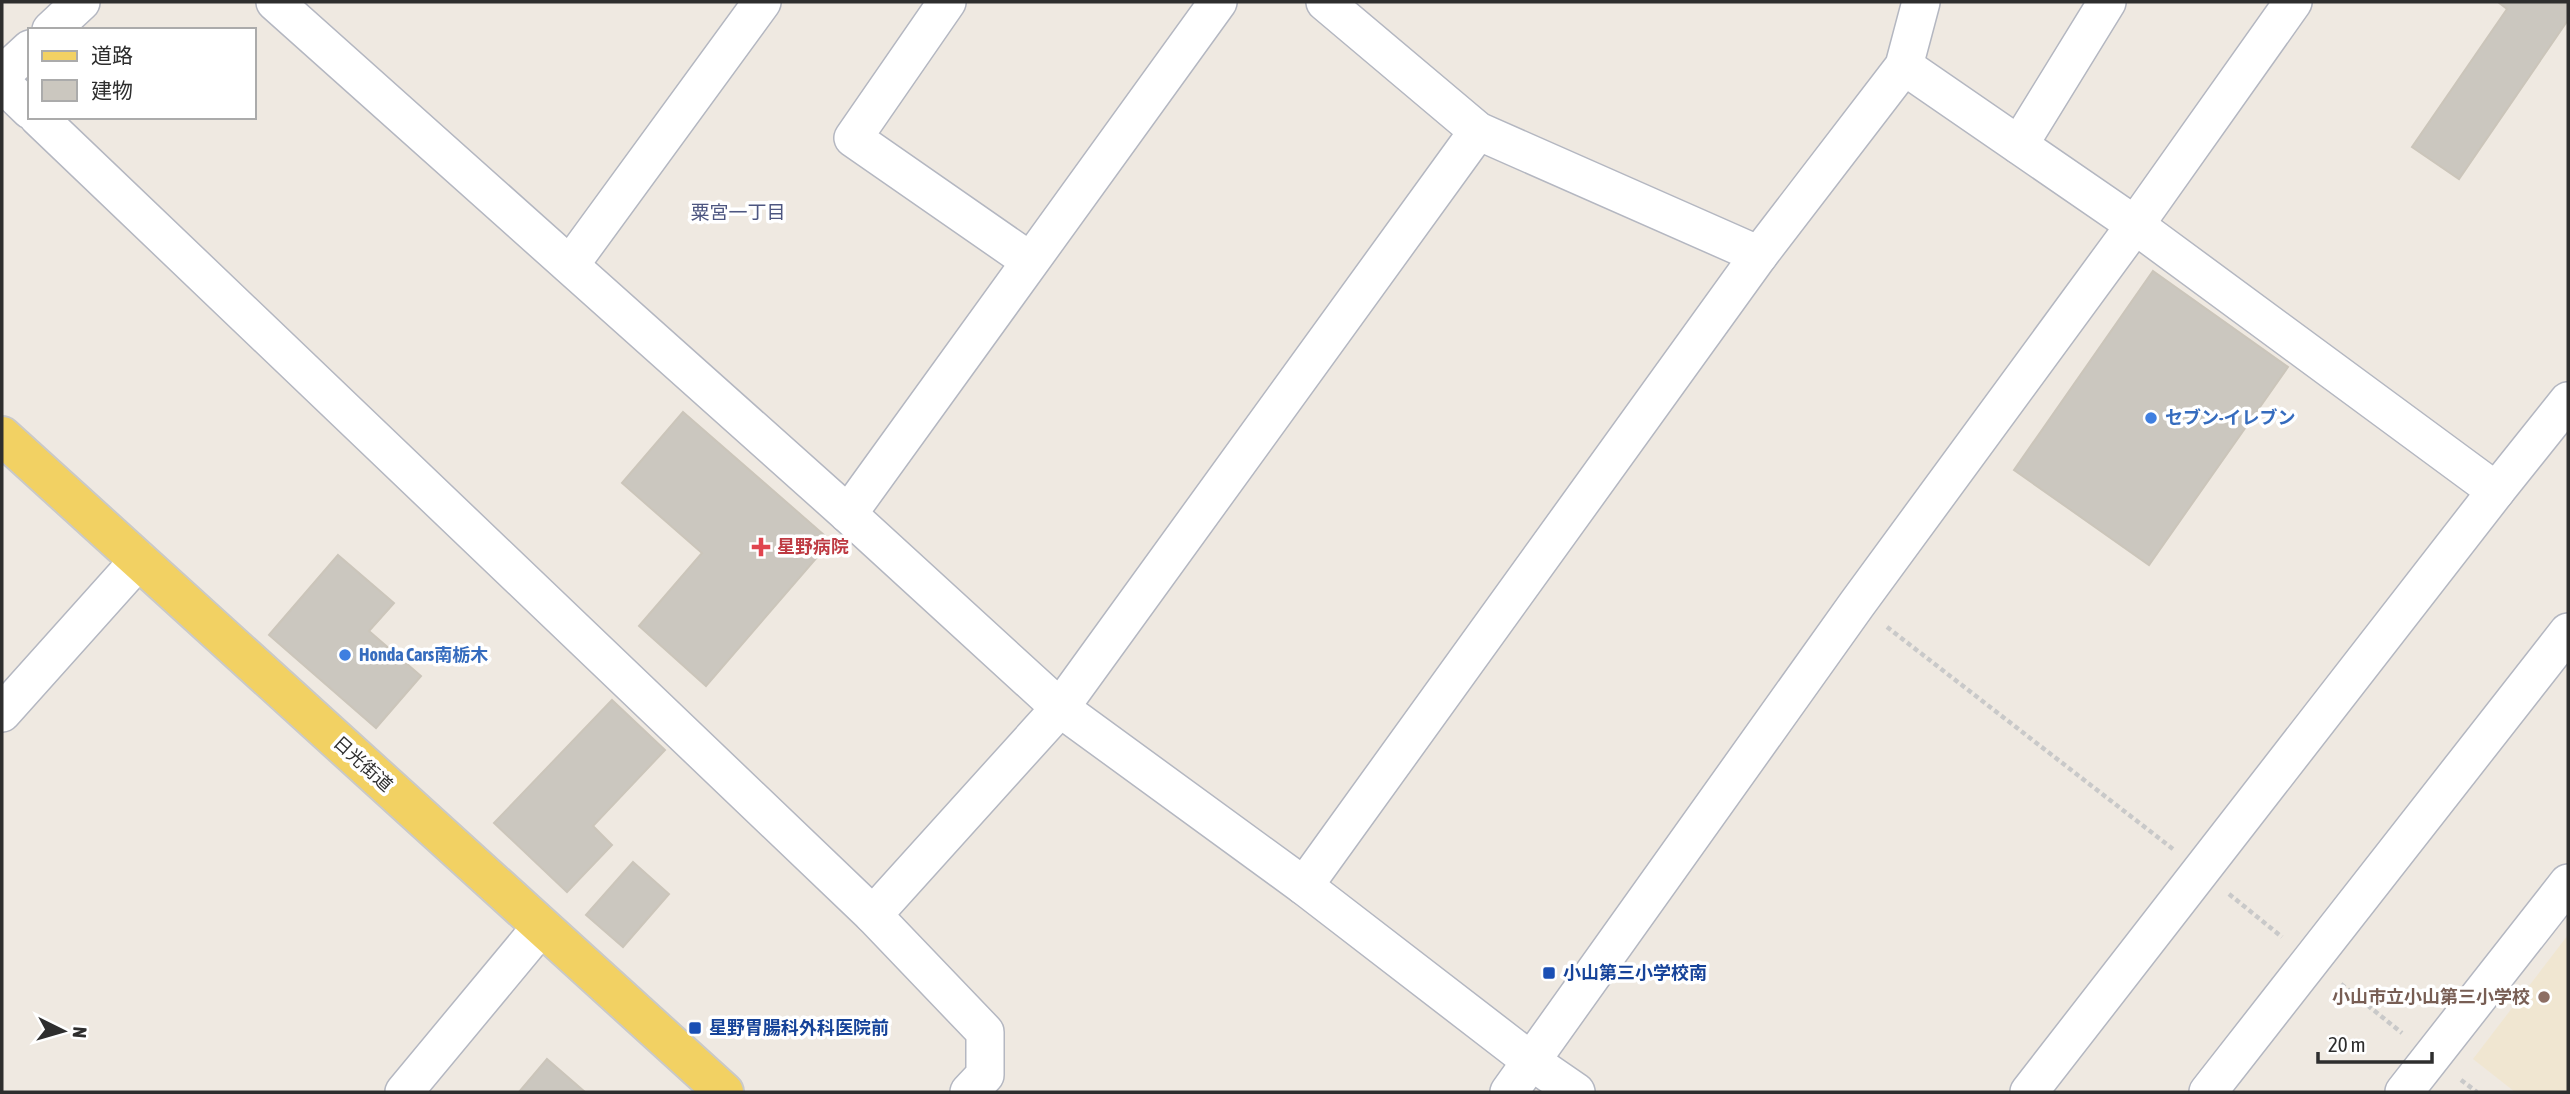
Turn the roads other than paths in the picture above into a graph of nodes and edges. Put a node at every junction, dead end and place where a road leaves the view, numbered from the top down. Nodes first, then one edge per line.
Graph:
1 (81, 2) edge
2 (275, 2) edge
3 (762, 2) edge
4 (947, 2) edge
5 (1218, 2) edge
6 (1325, 2) edge
7 (1921, 2) edge
8 (2106, 2) edge
9 (2293, 2) edge
10 (53, 28) edge
11 (28, 51) edge
12 (1904, 66) junction
13 (2, 75) edge
14 (2, 83) edge
15 (28, 108) edge
16 (40, 119) edge
17 (1478, 131) junction
18 (2019, 145) junction
19 (2135, 225) junction
20 (1759, 254) junction
21 (1030, 261) junction
22 (570, 265) junction
23 (2568, 401) edge
24 (2, 436) edge
25 (2496, 491) junction
26 (848, 513) junction
27 (139, 561) junction
28 (2568, 632) edge
29 (1060, 708) junction
30 (2, 713) edge
31 (2568, 883) edge
32 (1304, 886) junction
33 (873, 915) junction
34 (541, 927) junction
35 (1531, 1061) junction
36 (404, 1092) edge
37 (723, 1092) edge
38 (969, 1092) edge
39 (1508, 1092) edge
40 (1576, 1092) edge
41 (2029, 1092) edge
42 (2208, 1092) edge
43 (2404, 1092) edge

1 - 10 street
2 - 22 street
3 - 22 street
4 - 21 street
5 - 21 street
6 - 17 street
7 - 12 street
8 - 18 street
9 - 19 street
11 - 13 street
12 - 18 street
12 - 20 street
14 - 15 street
16 - 33 street
17 - 20 street
17 - 29 street
18 - 19 street
19 - 25 street
19 - 35 street
20 - 32 street
21 - 26 street
22 - 26 street
23 - 25 street
24 - 27 main road, 日光街道
25 - 41 street
26 - 29 street
27 - 30 street
27 - 34 main road, 日光街道
28 - 42 street
29 - 32 street
29 - 33 street
31 - 43 street
32 - 35 street
33 - 38 street
34 - 36 street
34 - 37 main road, 日光街道
35 - 39 street
35 - 40 street

